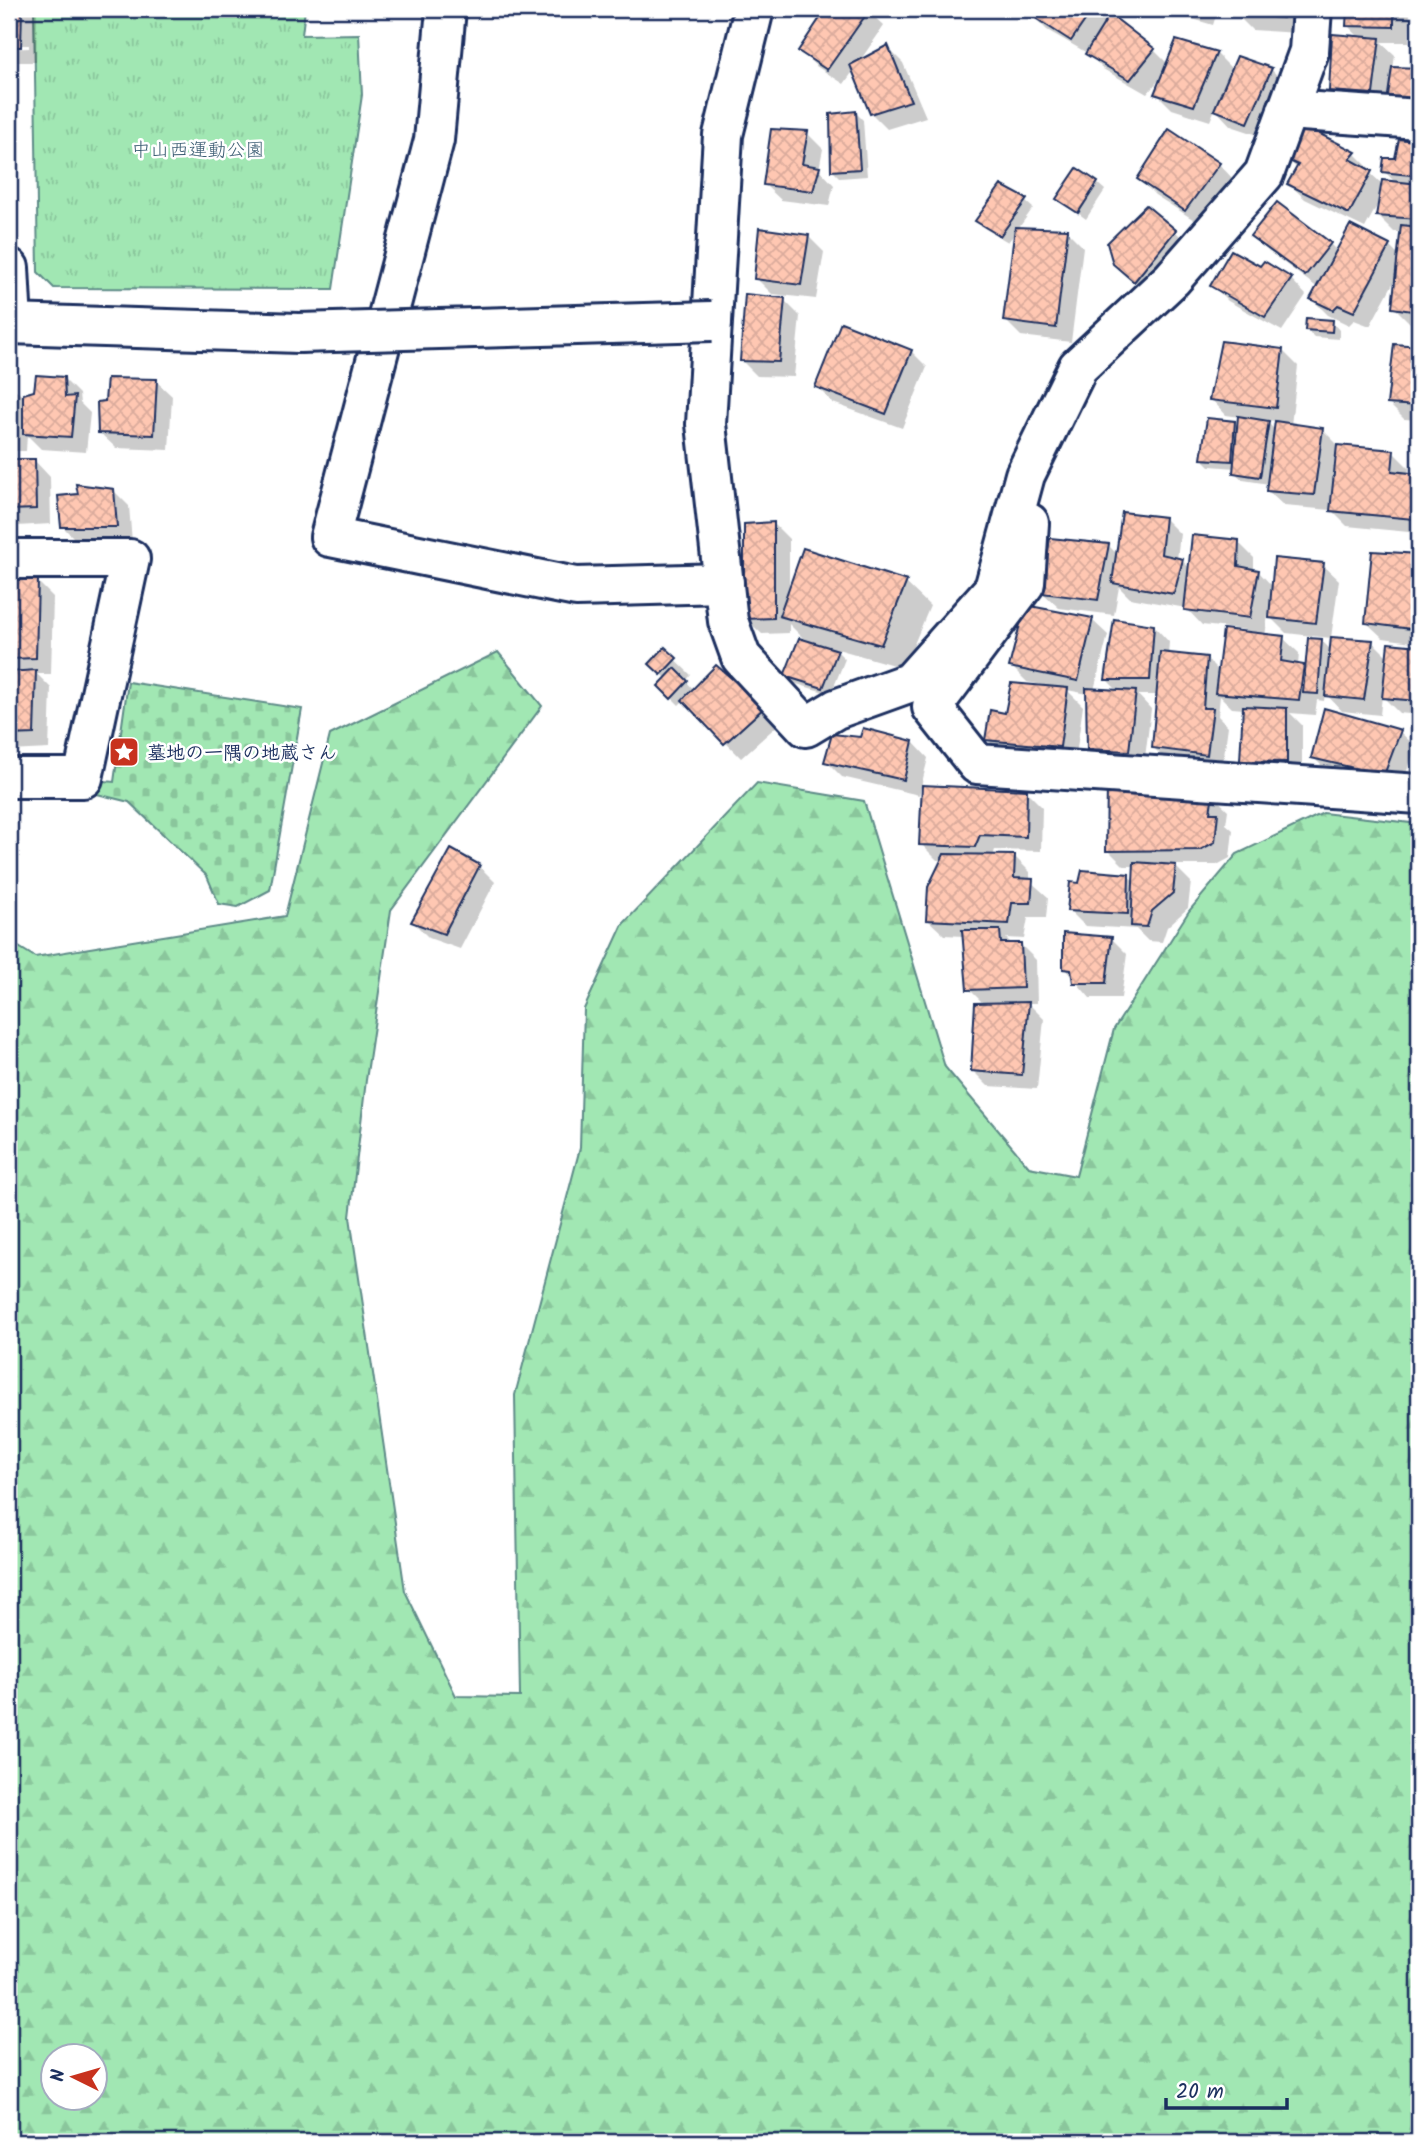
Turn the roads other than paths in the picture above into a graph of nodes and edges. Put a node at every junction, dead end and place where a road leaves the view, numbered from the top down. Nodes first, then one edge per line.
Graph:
1 (446, 9) edge
2 (754, 9) edge
3 (1312, 9) edge
4 (1287, 110) junction
5 (1419, 119) edge
6 (9, 268) edge
7 (712, 321) junction
8 (10, 324) edge
9 (1018, 503) junction
10 (9, 559) edge
11 (724, 583) junction
12 (9, 778) edge
13 (1419, 794) edge

1 - 11 street
2 - 7 street
3 - 4 street
4 - 5 street
4 - 9 street
6 - 8 street
7 - 8 street, bridge
7 - 11 street
9 - 11 street
9 - 13 street
10 - 12 street

